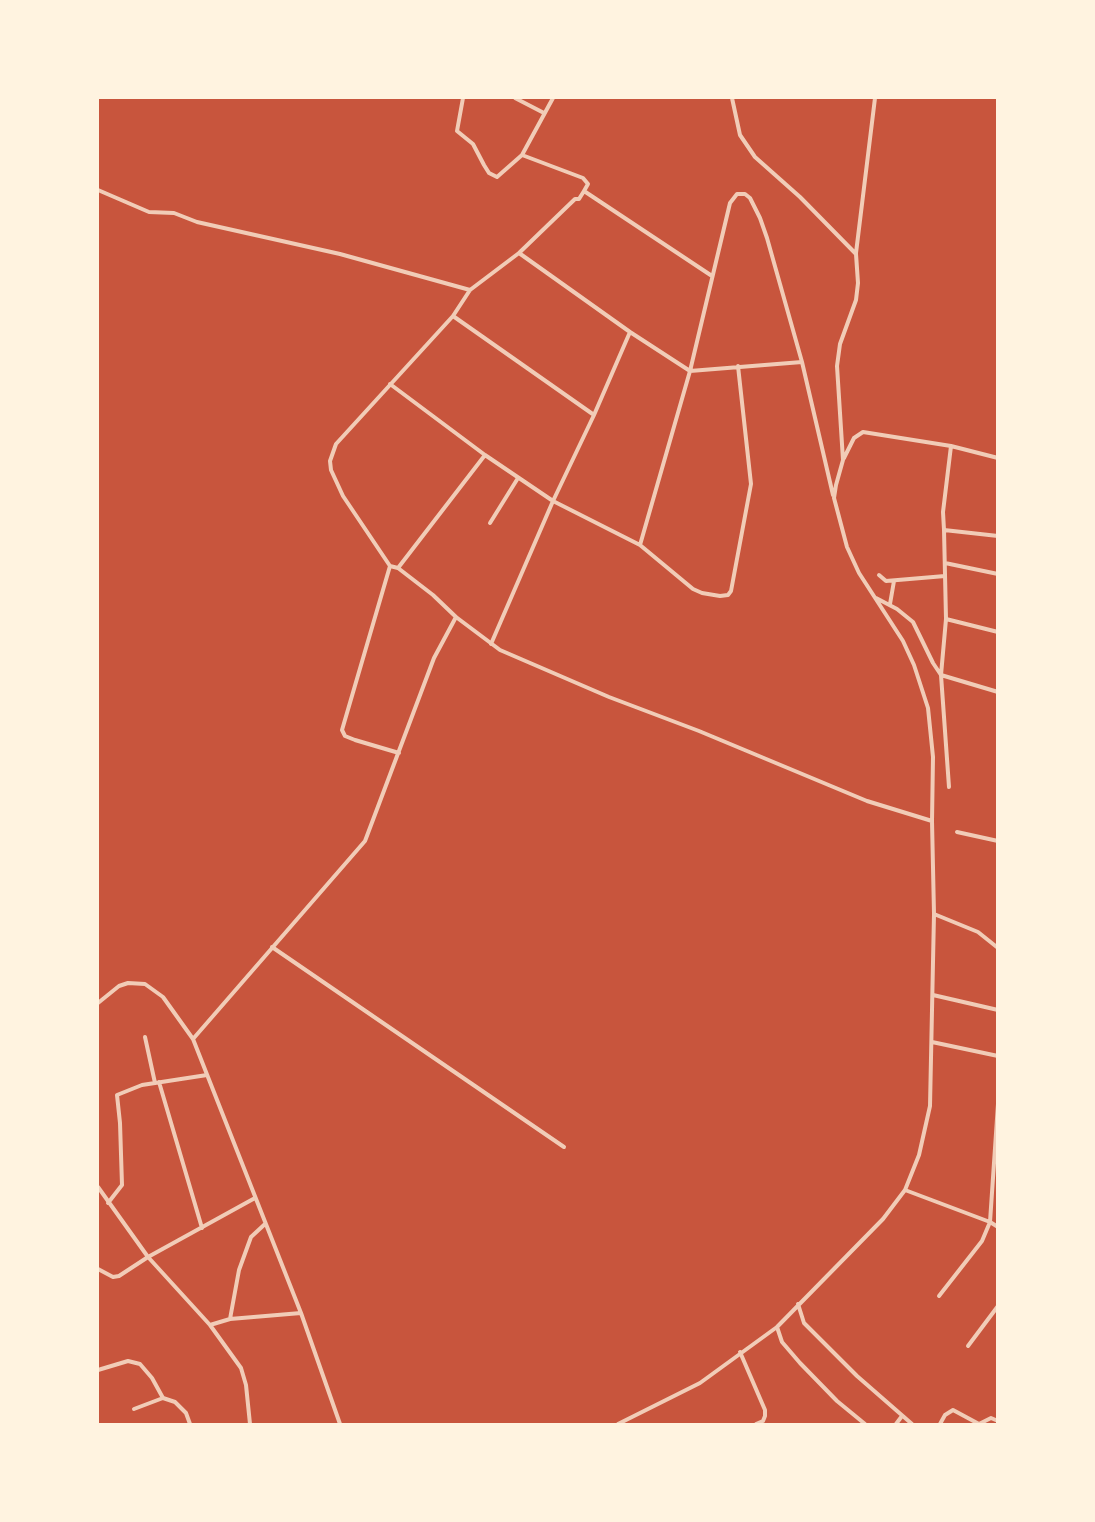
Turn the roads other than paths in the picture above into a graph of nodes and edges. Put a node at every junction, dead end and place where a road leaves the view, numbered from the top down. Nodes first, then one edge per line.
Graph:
1 (463, 98) edge
2 (515, 98) edge
3 (553, 98) edge
4 (732, 98) edge
5 (875, 98) edge
6 (544, 113) junction
7 (522, 155) junction
8 (98, 190) edge
9 (584, 191) junction
10 (519, 253) junction
11 (856, 254) junction
12 (712, 276) junction
13 (470, 290) junction
14 (453, 316) junction
15 (630, 332) junction
16 (802, 363) junction
17 (738, 366) junction
18 (690, 370) junction
19 (390, 384) junction
20 (594, 415) junction
21 (951, 446) junction
22 (485, 455) junction
23 (998, 458) edge
24 (843, 460) junction
25 (518, 478) junction
26 (834, 498) junction
27 (553, 501) junction
28 (490, 523) dead end
29 (944, 530) junction
30 (998, 536) edge
31 (640, 545) junction
32 (945, 563) junction
33 (390, 566) junction
34 (398, 568) junction
35 (998, 574) edge
36 (879, 575) dead end
37 (945, 576) junction
38 (894, 581) junction
39 (874, 597) junction
40 (890, 604) junction
41 (456, 617) junction
42 (946, 619) junction
43 (998, 632) edge
44 (491, 644) junction
45 (941, 675) junction
46 (998, 692) edge
47 (399, 753) junction
48 (950, 787) dead end
49 (932, 820) junction
50 (957, 832) dead end
51 (998, 841) edge
52 (934, 914) junction
53 (272, 947) junction
54 (998, 948) edge
55 (933, 995) junction
56 (98, 1003) edge
57 (998, 1010) edge
58 (145, 1037) dead end
59 (193, 1039) junction
60 (932, 1042) junction
61 (998, 1056) edge
62 (207, 1075) junction
63 (157, 1082) junction
64 (998, 1104) edge
65 (564, 1147) dead end
66 (98, 1189) edge
67 (904, 1190) junction
68 (255, 1198) junction
69 (108, 1203) junction
70 (990, 1222) junction
71 (265, 1224) junction
72 (998, 1227) edge
73 (202, 1228) junction
74 (148, 1257) junction
75 (98, 1269) edge
76 (939, 1296) dead end
77 (798, 1304) junction
78 (998, 1306) edge
79 (301, 1313) junction
80 (230, 1319) junction
81 (210, 1324) junction
82 (777, 1327) junction
83 (968, 1346) dead end
84 (740, 1352) junction
85 (98, 1370) edge
86 (164, 1398) junction
87 (134, 1409) dead end
88 (902, 1416) junction
89 (998, 1421) edge
90 (190, 1425) edge
91 (250, 1425) edge
92 (340, 1425) edge
93 (618, 1425) edge
94 (756, 1425) edge
95 (864, 1425) edge
96 (896, 1425) edge
97 (912, 1425) edge
98 (940, 1425) edge

1 - 7 street
2 - 6 street
3 - 6 street
4 - 11 street
5 - 11 street
6 - 7 street
7 - 9 street
8 - 13 street
9 - 10 street
9 - 12 street
10 - 13 street
10 - 15 street
11 - 24 street
12 - 16 street
12 - 18 street
13 - 14 street
14 - 19 street
14 - 20 street
15 - 18 street
15 - 20 street
16 - 17 street
16 - 26 street
17 - 18 street
17 - 31 street
18 - 31 street
19 - 22 street
19 - 33 street
20 - 27 street
21 - 23 street
21 - 24 street
21 - 29 street
22 - 25 street
22 - 34 street
24 - 26 street
25 - 27 street
25 - 28 street
26 - 39 street
27 - 31 street
27 - 44 street
29 - 30 street
29 - 32 street
32 - 35 street
32 - 37 street
33 - 34 street
33 - 47 street
34 - 41 street
36 - 38 street
37 - 38 street
37 - 42 street
38 - 40 street
39 - 40 street
39 - 49 street
40 - 45 street
41 - 44 street
41 - 47 street
42 - 43 street
42 - 45 street
44 - 49 street
45 - 46 street
45 - 48 street
47 - 53 street
49 - 52 street
50 - 51 street
52 - 54 street
52 - 55 street
53 - 59 street
53 - 65 street
55 - 57 street
55 - 60 street
56 - 59 street
58 - 63 street
59 - 62 street
60 - 61 street
60 - 67 street
62 - 63 street
62 - 68 street
63 - 69 street
63 - 73 street
64 - 70 street
66 - 69 street
67 - 70 street
67 - 77 street
68 - 71 street
68 - 73 street
69 - 74 street
70 - 72 street
70 - 76 street
71 - 79 street
71 - 80 street
73 - 74 street
74 - 75 street
74 - 81 street
77 - 82 street
77 - 88 street
78 - 83 street
79 - 80 street
79 - 92 street
80 - 81 street
81 - 91 street
82 - 84 street
82 - 95 street
84 - 93 street
84 - 94 street
85 - 86 street
86 - 87 street
86 - 90 street
88 - 96 street
88 - 97 street
89 - 98 street

